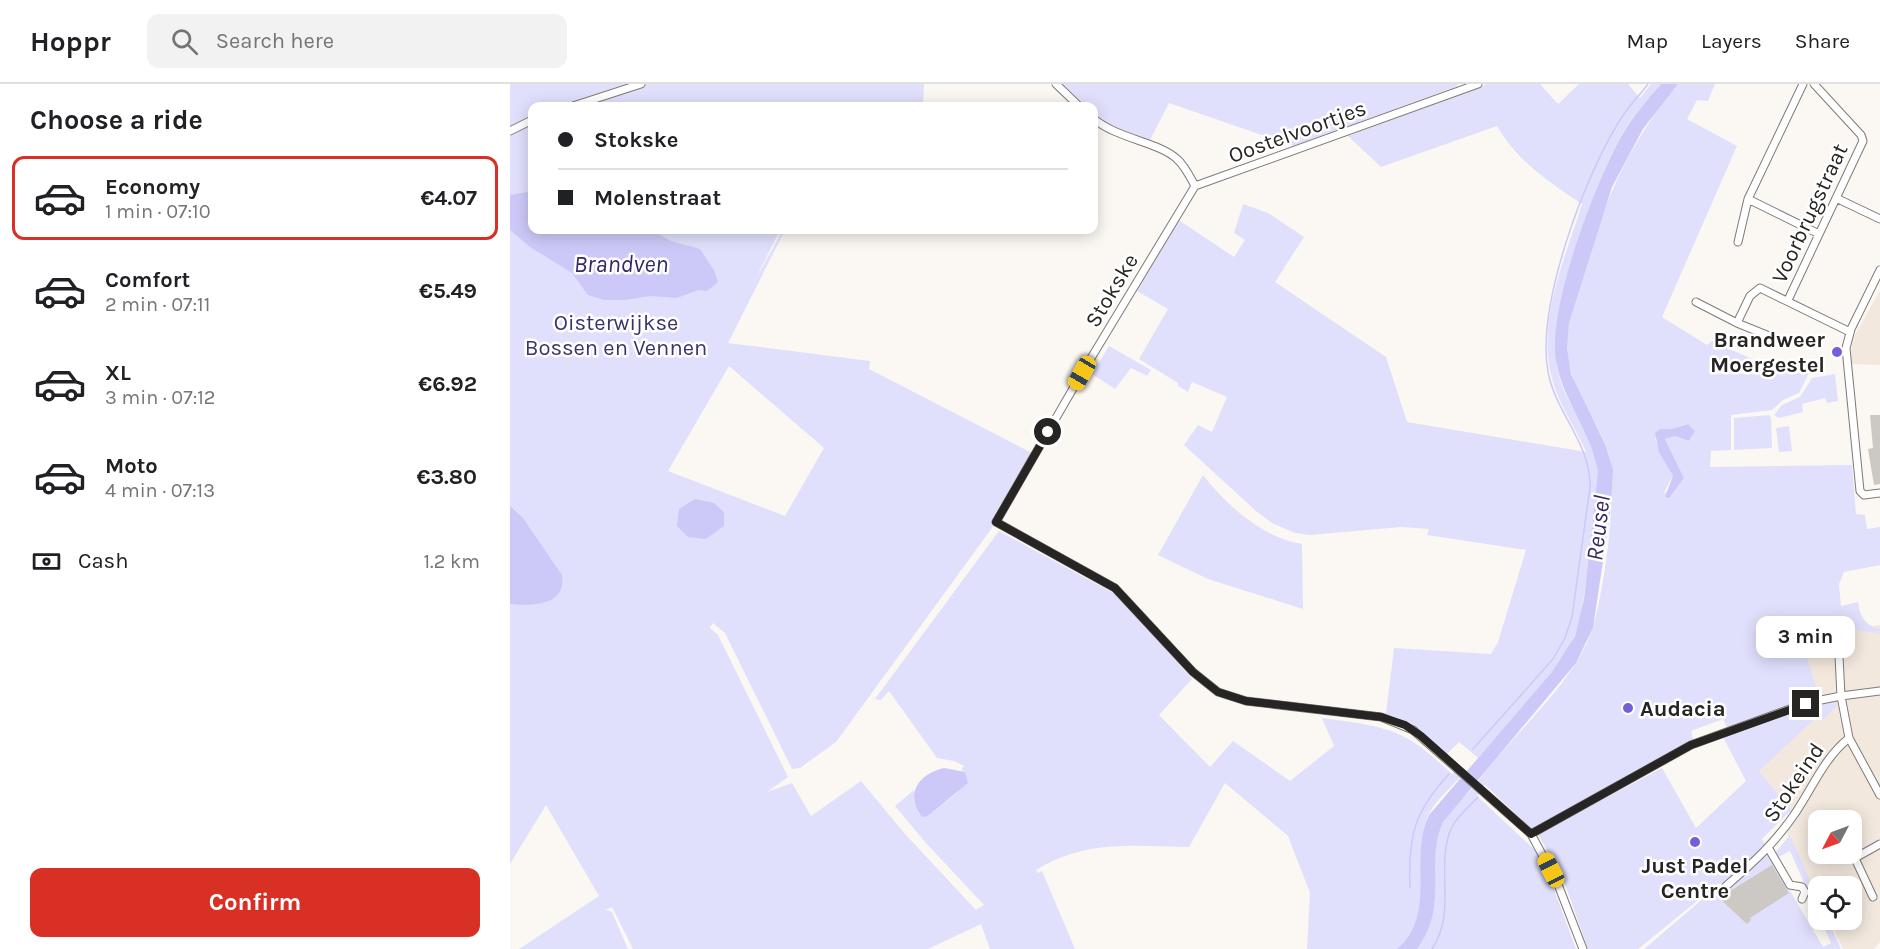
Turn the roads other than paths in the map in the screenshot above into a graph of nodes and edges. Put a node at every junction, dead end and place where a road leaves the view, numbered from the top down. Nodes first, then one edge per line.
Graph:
1 (641, 84) edge
2 (1056, 84) edge
3 (1478, 84) edge
4 (1803, 84) edge
5 (1814, 84) edge
6 (585, 102) edge
7 (1075, 102) edge
8 (528, 121) edge
9 (1098, 122) edge
10 (510, 131) edge
11 (1195, 186) junction
12 (1836, 198) junction
13 (1748, 199) junction
14 (1880, 219) edge
15 (1819, 234) junction
16 (1738, 242) dead end
17 (1880, 270) edge
18 (1877, 284) edge
19 (1788, 300) junction
20 (1696, 302) dead end
21 (1737, 323) junction
22 (1850, 332) junction
23 (1784, 342) dead end
24 (1880, 493) edge
25 (1838, 636) dead end
26 (1880, 691) edge
27 (1841, 696) junction
28 (1849, 738) junction
29 (1879, 791) edge
30 (1531, 834) junction
31 (1880, 844) edge
32 (1769, 849) junction
33 (1862, 854) edge
34 (1858, 864) edge
35 (1726, 886) dead end
36 (1873, 897) dead end
37 (1802, 899) dead end
38 (1583, 949) edge

1 - 6 street
2 - 7 street
3 - 11 street, Oostelvoortjes
4 - 13 street
5 - 12 street, Voorbrugstraat
8 - 10 street
9 - 11 street
11 - 30 street, Stokske
12 - 14 street
12 - 15 street, Voorbrugstraat
13 - 15 street
13 - 16 street
15 - 19 street, Voorbrugstraat
17 - 18 street
18 - 22 street
19 - 21 street
19 - 22 street
20 - 21 street
21 - 23 street
22 - 24 street
25 - 27 street
26 - 27 street
27 - 28 street
27 - 30 street
28 - 29 street
28 - 32 street, Stokeind
30 - 38 street
31 - 33 street
32 - 35 street, Stokeind
32 - 37 street, Stokeind
34 - 36 street

